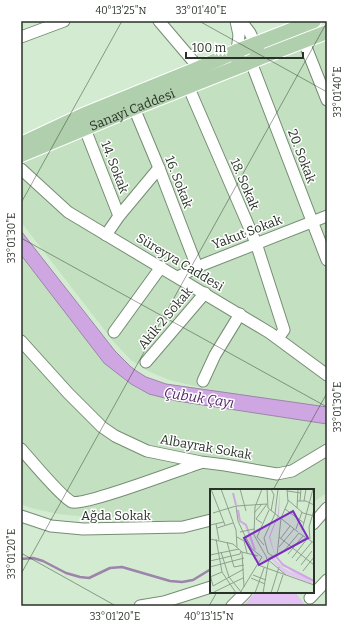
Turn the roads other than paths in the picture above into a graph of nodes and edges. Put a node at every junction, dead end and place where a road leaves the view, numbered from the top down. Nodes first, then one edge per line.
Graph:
1 (64, 21) edge
2 (159, 21) edge
3 (236, 21) edge
4 (241, 21) edge
5 (314, 21) edge
6 (327, 32) edge
7 (21, 37) edge
8 (304, 42) junction
9 (255, 44) junction
10 (237, 51) junction
11 (250, 62) junction
12 (199, 68) junction
13 (188, 86) junction
14 (327, 100) edge
15 (134, 108) junction
16 (85, 129) junction
17 (21, 144) edge
18 (21, 156) edge
19 (160, 168) junction
20 (21, 169) edge
21 (119, 216) junction
22 (327, 216) edge
23 (312, 222) junction
24 (106, 235) junction
25 (256, 243) junction
26 (327, 260) edge
27 (161, 267) junction
28 (197, 267) junction
29 (178, 277) junction
30 (205, 292) junction
31 (240, 314) junction
32 (114, 332) dead end
33 (278, 338) junction
34 (21, 340) edge
35 (146, 362) dead end
36 (327, 375) edge
37 (203, 381) dead end
38 (21, 449) edge
39 (327, 450) edge
40 (201, 462) junction
41 (320, 512) edge
42 (21, 516) edge
43 (210, 520) edge
44 (314, 522) edge
45 (327, 580) edge
46 (210, 587) edge
47 (245, 593) edge
48 (311, 599) edge
49 (140, 606) edge
50 (232, 606) edge

1 - 7 street
2 - 12 street
3 - 10 street
4 - 9 street
5 - 9 main road, Sanayi Caddesi
6 - 8 main road, Sanayi Caddesi
8 - 11 main road, Sanayi Caddesi
8 - 14 street
9 - 10 main road, Sanayi Caddesi
9 - 11 main road
10 - 11 main road
10 - 12 main road, Sanayi Caddesi
11 - 13 main road, Sanayi Caddesi
11 - 23 street, 20. Sokak
12 - 17 main road, Sanayi Caddesi
13 - 15 main road, Sanayi Caddesi
13 - 25 street, 18. Sokak
15 - 16 main road, Sanayi Caddesi
15 - 19 street, 16. Sokak
16 - 18 main road, Sanayi Caddesi
16 - 21 street, 14. Sokak
19 - 21 street
19 - 28 street, 16. Sokak
20 - 24 street, Süreyya Caddesi
21 - 24 street
22 - 23 street, Yakut Sokak
23 - 25 street, Yakut Sokak
23 - 26 street, 20. Sokak
24 - 27 street, Süreyya Caddesi
25 - 28 street, Yakut Sokak
25 - 33 street, 18. Sokak
27 - 29 street, Süreyya Caddesi
27 - 32 street
28 - 29 street, Yakut Sokak
29 - 30 street, Süreyya Caddesi
30 - 31 street, Süreyya Caddesi
30 - 35 street, Akik 2 Sokak
31 - 33 street, Süreyya Caddesi
31 - 37 street
33 - 36 street, Süreyya Caddesi
34 - 40 street, Albayrak Sokak
38 - 40 street
39 - 40 street, Albayrak Sokak
41 - 44 street
42 - 43 street, Ağda Sokak
45 - 48 street
46 - 49 street
47 - 50 street

